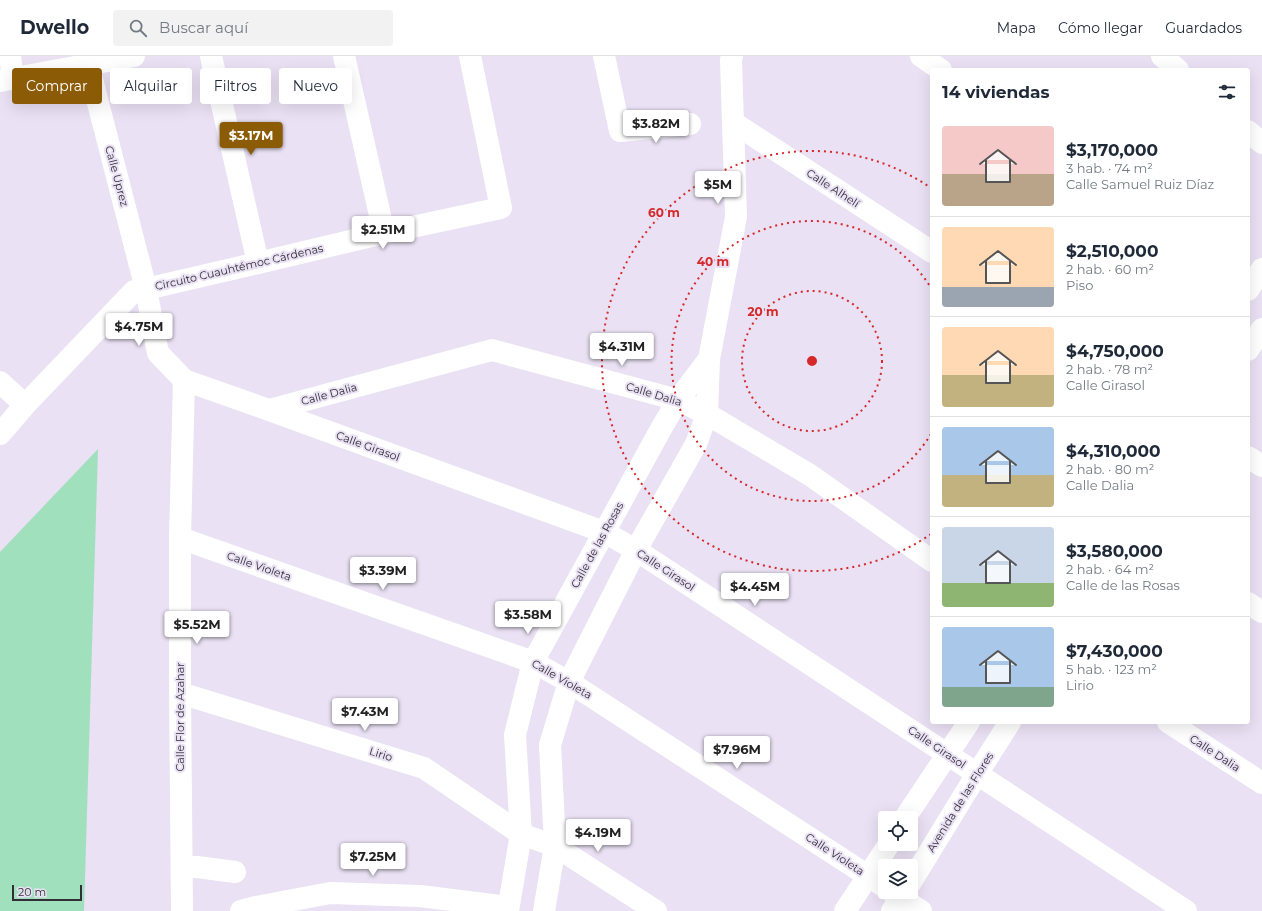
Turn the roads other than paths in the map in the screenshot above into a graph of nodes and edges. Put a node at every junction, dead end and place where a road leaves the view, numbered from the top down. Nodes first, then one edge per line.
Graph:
1 (10, 56) edge
2 (134, 56) edge
3 (210, 56) edge
4 (344, 56) edge
5 (470, 56) edge
6 (604, 56) edge
7 (732, 56) edge
8 (921, 56) edge
9 (1162, 56) edge
10 (88, 64) junction
11 (938, 68) edge
12 (1176, 68) edge
13 (7, 79) edge
14 (734, 123) junction
15 (690, 124) dead end
16 (1250, 133) edge
17 (1262, 144) edge
18 (384, 233) junction
19 (930, 251) edge
20 (258, 263) junction
21 (146, 289) junction
22 (1262, 329) edge
23 (1250, 347) edge
24 (709, 359) junction
25 (184, 380) junction
26 (0, 382) edge
27 (678, 400) junction
28 (25, 404) junction
29 (270, 410) junction
30 (707, 414) junction
31 (0, 434) edge
32 (1250, 458) edge
33 (1262, 466) edge
34 (604, 532) junction
35 (180, 538) junction
36 (636, 550) junction
37 (930, 560) edge
38 (1250, 604) edge
39 (1262, 612) edge
40 (533, 662) junction
41 (569, 682) junction
42 (180, 693) junction
43 (968, 724) edge
44 (1009, 724) edge
45 (1171, 724) edge
46 (947, 753) junction
47 (976, 774) junction
48 (1262, 783) edge
49 (910, 811) edge
50 (521, 834) junction
51 (555, 846) junction
52 (916, 859) edge
53 (182, 865) junction
54 (235, 872) dead end
55 (878, 881) edge
56 (878, 897) edge
57 (905, 899) edge
58 (508, 909) edge
59 (182, 911) edge
60 (241, 911) edge
61 (544, 911) edge
62 (656, 911) edge
63 (846, 911) edge
64 (922, 911) edge
65 (1186, 911) edge

1 - 13 street
2 - 10 street
3 - 20 street
4 - 18 street
5 - 18 street, Circuito Cuauhtémoc Cárdenas
6 - 15 street
7 - 14 street, Calle de las Rosas
8 - 11 street
9 - 12 street
10 - 13 street
10 - 21 street, Calle Uprez
14 - 19 street, Calle Alhelí
14 - 24 street, Calle de las Rosas
16 - 17 street
18 - 20 street, Circuito Cuauhtémoc Cárdenas
20 - 21 street, Circuito Cuauhtémoc Cárdenas
21 - 25 street, Calle Girasol
21 - 28 street, Circuito Cuauhtémoc Cárdenas
22 - 23 street
24 - 27 street, Calle de las Rosas
24 - 30 street, Calle de las Rosas
25 - 29 street, Calle Girasol
25 - 35 street, Calle Flor de Azahar
26 - 28 street
27 - 29 street, Calle Dalia
27 - 30 street, Calle Dalia
27 - 34 street, Calle de las Rosas
28 - 31 street, Circuito Cuauhtémoc Cárdenas
29 - 34 street, Calle Girasol
30 - 36 street, Calle de las Rosas
30 - 37 street, Calle Dalia
32 - 33 street
34 - 36 street, Calle Girasol
34 - 40 street, Calle de las Rosas
35 - 40 street, Calle Violeta
35 - 42 street, Calle Flor de Azahar
36 - 41 street, Calle de las Rosas
36 - 46 street, Calle Girasol
38 - 39 street
40 - 41 street, Calle Violeta
40 - 50 street, Calle de las Rosas
41 - 51 street, Calle de las Rosas
41 - 55 street, Calle Violeta
42 - 50 street, Lirio
42 - 53 street, Calle Flor de Azahar
43 - 46 street
44 - 47 street, Avenida de las Flores
45 - 48 street, Calle Dalia
46 - 47 street, Calle Girasol
46 - 49 street
47 - 52 street, Avenida de las Flores
47 - 65 street, Calle Girasol
50 - 51 street, Lirio
50 - 58 street, Calle de las Rosas
51 - 61 street, Calle de las Rosas
51 - 62 street, Lirio
53 - 54 street
53 - 59 street, Calle Flor de Azahar
56 - 63 street, Avenida de las Flores
57 - 64 street, Calle Violeta
58 - 60 street

